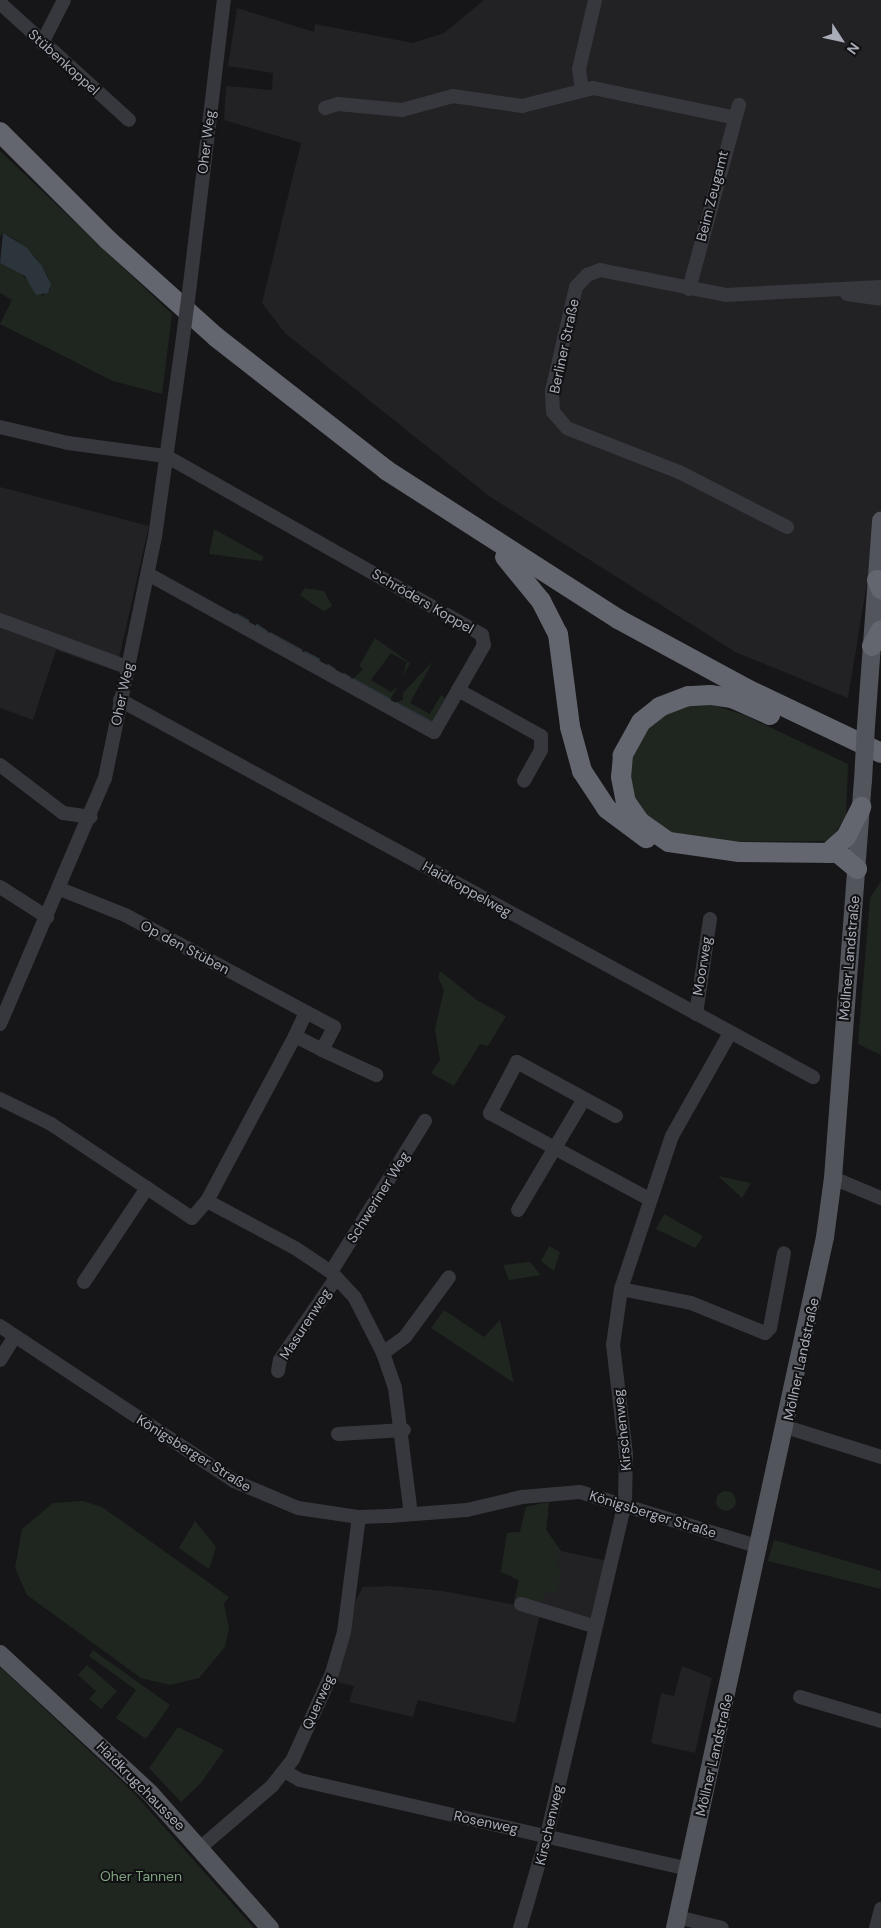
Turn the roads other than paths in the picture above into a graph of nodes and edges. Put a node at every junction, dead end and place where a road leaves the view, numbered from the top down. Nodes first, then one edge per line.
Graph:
1 (64, 0) edge
2 (224, 0) edge
3 (595, 0) edge
4 (0, 3) edge
5 (42, 42) junction
6 (582, 90) junction
7 (325, 108) dead end
8 (129, 120) dead end
9 (0, 132) edge
10 (881, 287) edge
11 (689, 289) junction
12 (837, 290) junction
13 (881, 299) edge
14 (0, 428) edge
15 (166, 456) junction
16 (881, 521) edge
17 (786, 527) dead end
18 (493, 542) junction
19 (148, 574) junction
20 (880, 583) edge
21 (0, 620) edge
22 (876, 638) edge
23 (128, 667) junction
24 (458, 690) junction
25 (120, 700) junction
26 (881, 753) edge
27 (0, 765) edge
28 (881, 768) edge
29 (524, 781) dead end
30 (861, 807) junction
31 (91, 817) junction
32 (828, 853) junction
33 (856, 869) junction
34 (0, 887) edge
35 (60, 889) junction
36 (47, 917) junction
37 (710, 919) dead end
38 (306, 1012) junction
39 (696, 1014) junction
40 (0, 1024) edge
41 (730, 1032) junction
42 (295, 1036) junction
43 (322, 1050) junction
44 (376, 1076) dead end
45 (813, 1077) dead end
46 (0, 1099) edge
47 (584, 1099) junction
48 (616, 1116) dead end
49 (425, 1121) dead end
50 (559, 1148) junction
51 (834, 1178) junction
52 (147, 1188) junction
53 (647, 1198) junction
54 (881, 1198) edge
55 (206, 1201) junction
56 (518, 1210) dead end
57 (784, 1253) dead end
58 (334, 1275) junction
59 (449, 1277) dead end
60 (84, 1282) dead end
61 (621, 1289) junction
62 (0, 1326) edge
63 (15, 1336) junction
64 (383, 1353) junction
65 (0, 1360) edge
66 (278, 1371) dead end
67 (786, 1427) junction
68 (404, 1430) junction
69 (338, 1434) dead end
70 (881, 1458) edge
71 (625, 1502) junction
72 (411, 1514) junction
73 (359, 1517) junction
74 (760, 1547) junction
75 (520, 1604) dead end
76 (594, 1626) junction
77 (0, 1654) edge
78 (800, 1697) dead end
79 (881, 1720) edge
80 (286, 1772) junction
81 (548, 1835) junction
82 (201, 1847) junction
83 (688, 1869) junction
84 (881, 1909) edge
85 (676, 1923) edge
86 (270, 1928) edge
87 (520, 1928) edge
88 (722, 1928) edge
89 (876, 1928) edge

1 - 5 street
2 - 15 street, Oher Weg, bridge
3 - 6 street
4 - 5 street, Stübenkoppel
5 - 8 street, Stübenkoppel
6 - 7 street
6 - 11 street, Beim Zeugamt
9 - 18 highway
10 - 12 street, Berliner Straße
11 - 12 street, Berliner Straße
11 - 17 street, Berliner Straße
12 - 13 street, Berliner Straße
14 - 15 street
15 - 19 street, Oher Weg
15 - 24 street, Schröders Koppel
16 - 20 main road
18 - 26 highway
18 - 33 highway
19 - 23 street, Oher Weg
19 - 24 street, Schröders Koppel
20 - 22 main road
21 - 23 street
22 - 30 main road, Möllner Landstraße, bridge
23 - 25 street, Oher Weg
24 - 29 street
25 - 31 street, Oher Weg
25 - 39 street, Haidkoppelweg
27 - 31 street
28 - 32 highway
30 - 32 highway
30 - 33 main road, Möllner Landstraße
31 - 35 street, Oher Weg
32 - 33 highway
33 - 51 main road, Möllner Landstraße
34 - 36 street
35 - 36 street, Oher Weg
35 - 38 street, Op den Stüben
36 - 40 street, Oher Weg
37 - 39 street, Moorweg
38 - 42 street
38 - 43 street, Op den Stüben
39 - 41 street, Haidkoppelweg
41 - 45 street, Haidkoppelweg
41 - 53 street, Kirschenweg
42 - 43 street
42 - 55 street
43 - 44 street
46 - 52 street
47 - 48 street
47 - 50 street
47 - 50 street
49 - 58 street, Schweriner Weg
50 - 53 street
50 - 56 street
51 - 54 street
51 - 67 main road, Möllner Landstraße
52 - 55 street
52 - 60 street
53 - 61 street, Kirschenweg
55 - 58 street
57 - 61 street
58 - 64 street
58 - 66 street, Masurenweg
59 - 64 street
61 - 71 street, Kirschenweg
62 - 63 street, Königsberger Straße
63 - 65 street
63 - 73 street, Königsberger Straße
64 - 68 street
67 - 70 street
67 - 74 main road, Möllner Landstraße
68 - 69 street
68 - 72 street
71 - 72 street, Königsberger Straße
71 - 74 street, Königsberger Straße
71 - 76 street, Kirschenweg
72 - 73 street, Königsberger Straße
73 - 80 street, Querweg
74 - 83 main road, Möllner Landstraße
75 - 76 street
76 - 81 street, Kirschenweg
77 - 82 main road, Haidkrugchaussee
78 - 79 street
80 - 81 street, Rosenweg
80 - 82 street, Querweg
81 - 83 street, Rosenweg
81 - 87 street, Kirschenweg
82 - 86 main road, Haidkrugchaussee
83 - 85 main road, Möllner Landstraße
84 - 89 street
85 - 88 street

